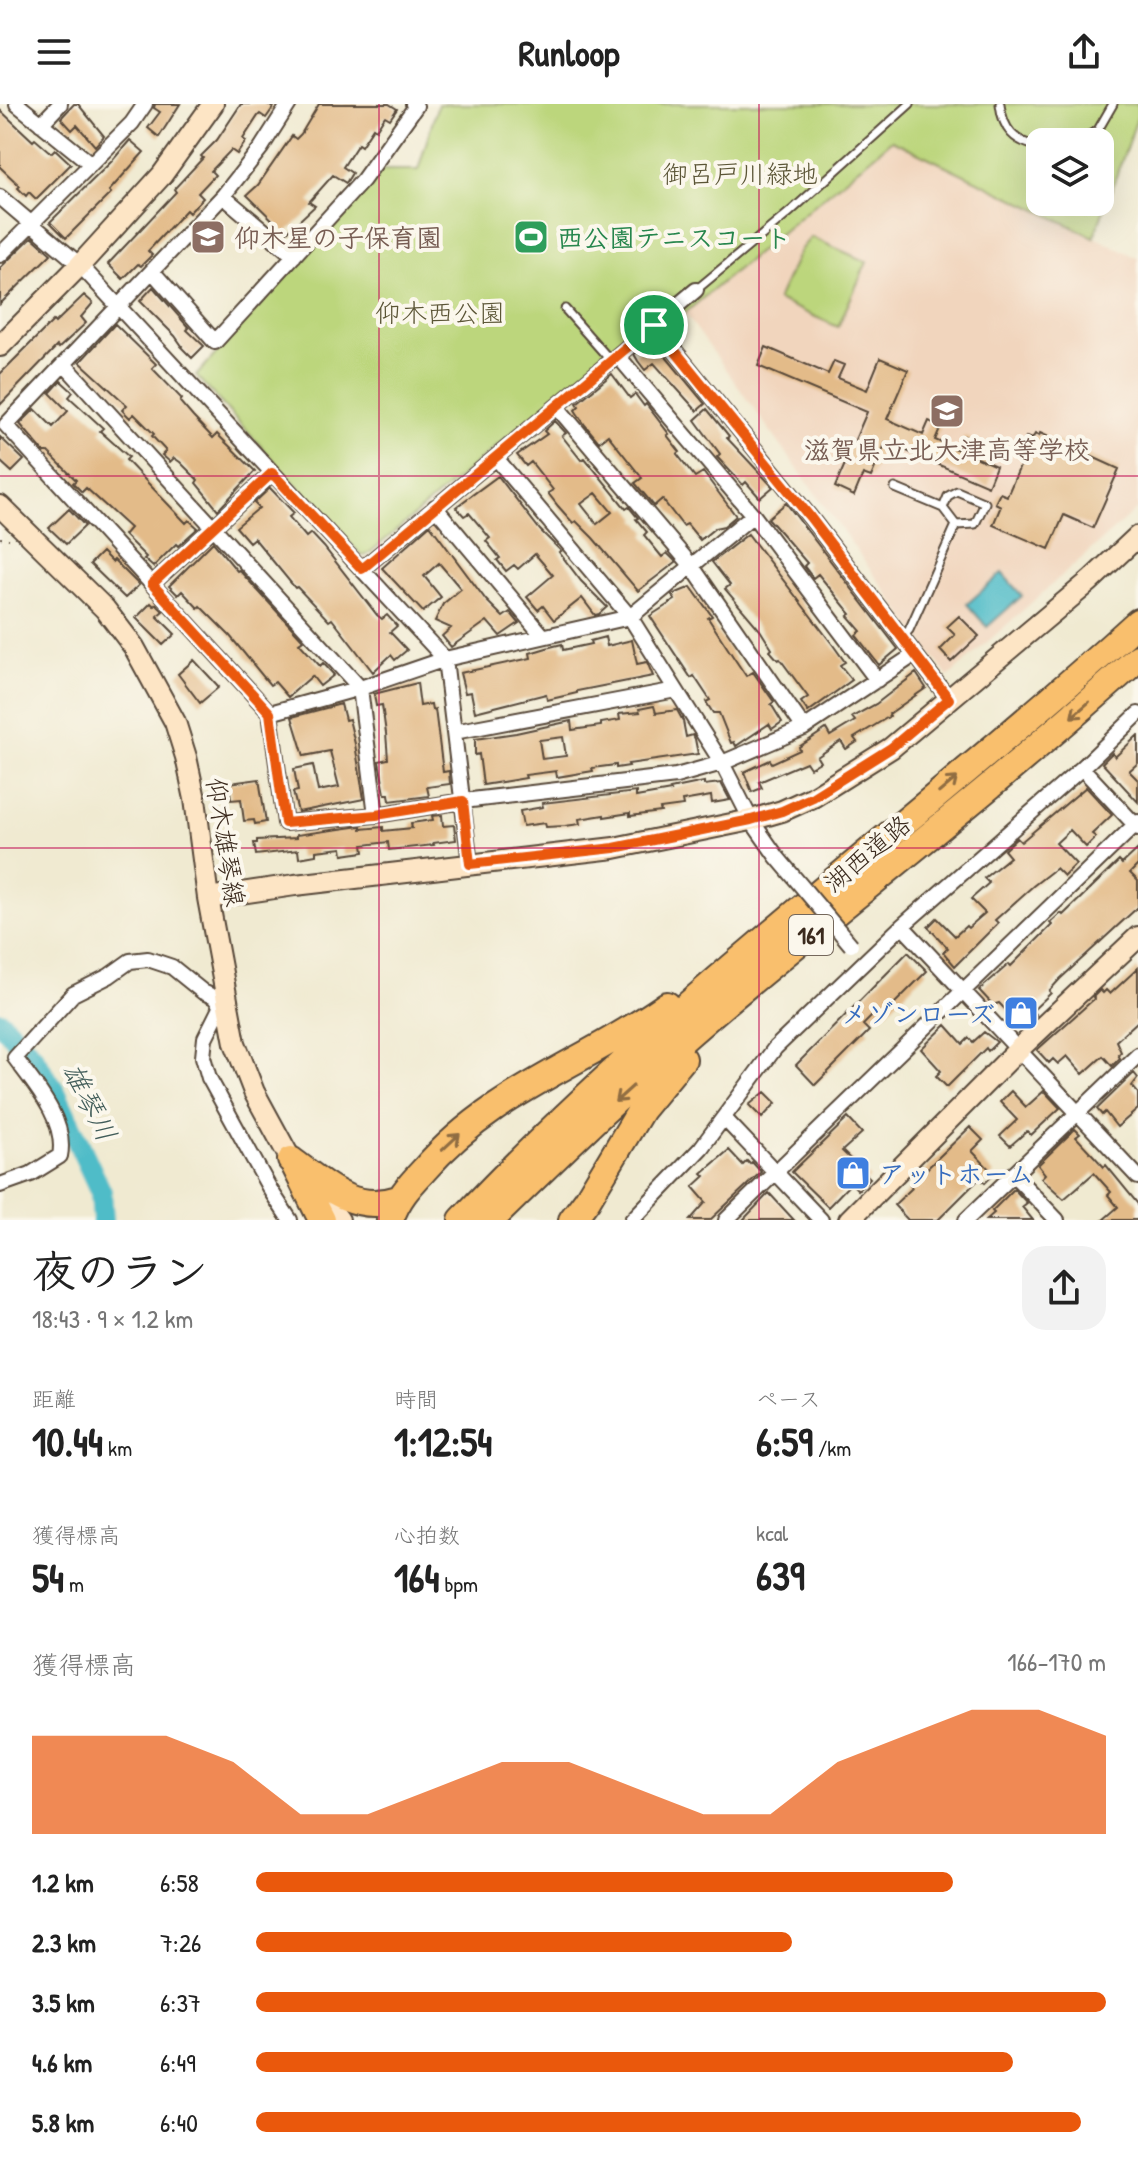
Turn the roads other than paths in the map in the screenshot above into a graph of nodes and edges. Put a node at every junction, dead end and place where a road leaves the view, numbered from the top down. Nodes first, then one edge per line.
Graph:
1 (17, 104) edge
2 (60, 104) edge
3 (145, 104) edge
4 (213, 104) edge
5 (289, 104) edge
6 (413, 104) edge
7 (910, 104) edge
8 (1000, 104) edge
9 (1113, 104) edge
10 (41, 124) junction
11 (1099, 128) edge
12 (1026, 144) edge
13 (91, 164) junction
14 (223, 196) junction
15 (0, 197) edge
16 (32, 223) junction
17 (0, 255) edge
18 (294, 256) junction
19 (80, 265) junction
20 (152, 271) junction
21 (696, 290) joint
22 (119, 305) junction
23 (565, 309) dead end
24 (654, 325) junction
25 (0, 346) edge
26 (614, 358) junction
27 (64, 364) junction
28 (557, 407) junction
29 (496, 458) junction
30 (272, 473) junction
31 (895, 488) dead end
32 (0, 506) edge
33 (435, 507) junction
34 (943, 508) junction
35 (753, 515) junction
36 (956, 525) junction
37 (214, 527) junction
38 (1138, 536) edge
39 (691, 565) junction
40 (362, 569) junction
41 (152, 584) junction
42 (630, 617) junction
43 (1138, 622) edge
44 (543, 636) junction
45 (902, 638) junction
46 (914, 655) junction
47 (1138, 658) edge
48 (445, 659) junction
49 (877, 680) junction
50 (360, 688) junction
51 (676, 690) junction
52 (949, 699) junction
53 (270, 713) junction
54 (1138, 714) edge
55 (804, 728) junction
56 (454, 732) junction
57 (722, 763) junction
58 (1082, 768) junction
59 (463, 801) junction
60 (376, 815) junction
61 (751, 820) junction
62 (1137, 825) edge
63 (470, 864) junction
64 (846, 871) junction
65 (865, 891) junction
66 (208, 898) junction
67 (902, 926) junction
68 (1138, 937) edge
69 (866, 960) junction
70 (963, 991) junction
71 (224, 1005) junction
72 (1018, 1050) junction
73 (1137, 1059) edge
74 (1078, 1113) junction
75 (724, 1118) junction
76 (291, 1160) junction
77 (775, 1171) junction
78 (1013, 1174) junction
79 (1138, 1177) edge
80 (0, 1185) edge
81 (394, 1210) edge
82 (290, 1220) edge
83 (322, 1220) edge
84 (339, 1220) edge
85 (462, 1220) edge
86 (491, 1220) edge
87 (572, 1220) edge
88 (632, 1220) edge
89 (726, 1220) edge
90 (821, 1220) edge
91 (849, 1220) edge
92 (966, 1220) edge
93 (1057, 1220) edge

1 - 10 street
2 - 10 street
3 - 13 street
4 - 19 street
5 - 14 street
6 - 18 street
7 - 21 lane
8 - 12 lane
9 - 11 lane
10 - 13 street
13 - 16 street
14 - 18 street
14 - 20 street
15 - 16 street
16 - 17 street
16 - 19 street
18 - 20 street
19 - 22 street
19 - 25 street
20 - 22 street
21 - 24 street
22 - 27 street
22 - 30 street
23 - 26 lane
24 - 26 street
24 - 45 street
26 - 28 street
26 - 35 street
27 - 37 street
27 - 41 street
28 - 29 street
28 - 39 street
29 - 33 street
29 - 42 street
30 - 37 street
30 - 40 street
31 - 34 lane
32 - 66 street, 仰木雄琴線
33 - 40 street
33 - 44 street
34 - 36 lane
34 - 36 lane
35 - 39 street
35 - 49 street
36 - 45 lane
37 - 41 street
37 - 50 street
38 - 52 street
39 - 42 street
39 - 55 street
40 - 48 street
41 - 53 street
42 - 44 street
42 - 51 street
64 -> 43 highway, 湖西道路 / 161
44 - 48 street
45 - 46 street
46 - 49 street
46 - 52 street
47 -> 65 highway, 湖西道路 / 161
48 - 50 street
48 - 56 street
49 - 55 street
50 - 53 street
50 - 60 street
51 - 56 street
51 - 57 street
52 - 61 street
53 - 60 street
54 - 58 street
55 - 57 street
56 - 59 street
57 - 59 street
57 - 61 street
58 - 62 street
58 - 67 street
59 - 60 street
59 - 63 street
61 - 63 street
61 - 69 street, bridge
62 - 70 street
63 - 66 street
81 -> 64 highway
64 - 85 highway, 湖西道路 / 161
65 -> 86 highway, 湖西道路 / 161
65 - 87 highway
66 - 71 street, 仰木雄琴線
67 - 69 street
67 - 70 street
68 - 72 street
69 - 75 street
70 - 72 street
70 - 77 street
71 - 76 street, 仰木雄琴線
71 - 80 street
71 - 82 street
72 - 74 street
72 - 91 street
73 - 74 street
74 - 78 street
74 - 79 street
75 - 77 street
75 - 88 street
76 - 81 highway
76 - 83 highway
76 - 84 street, 仰木雄琴線
77 - 89 street
77 - 90 street
78 - 92 street
78 - 93 street

